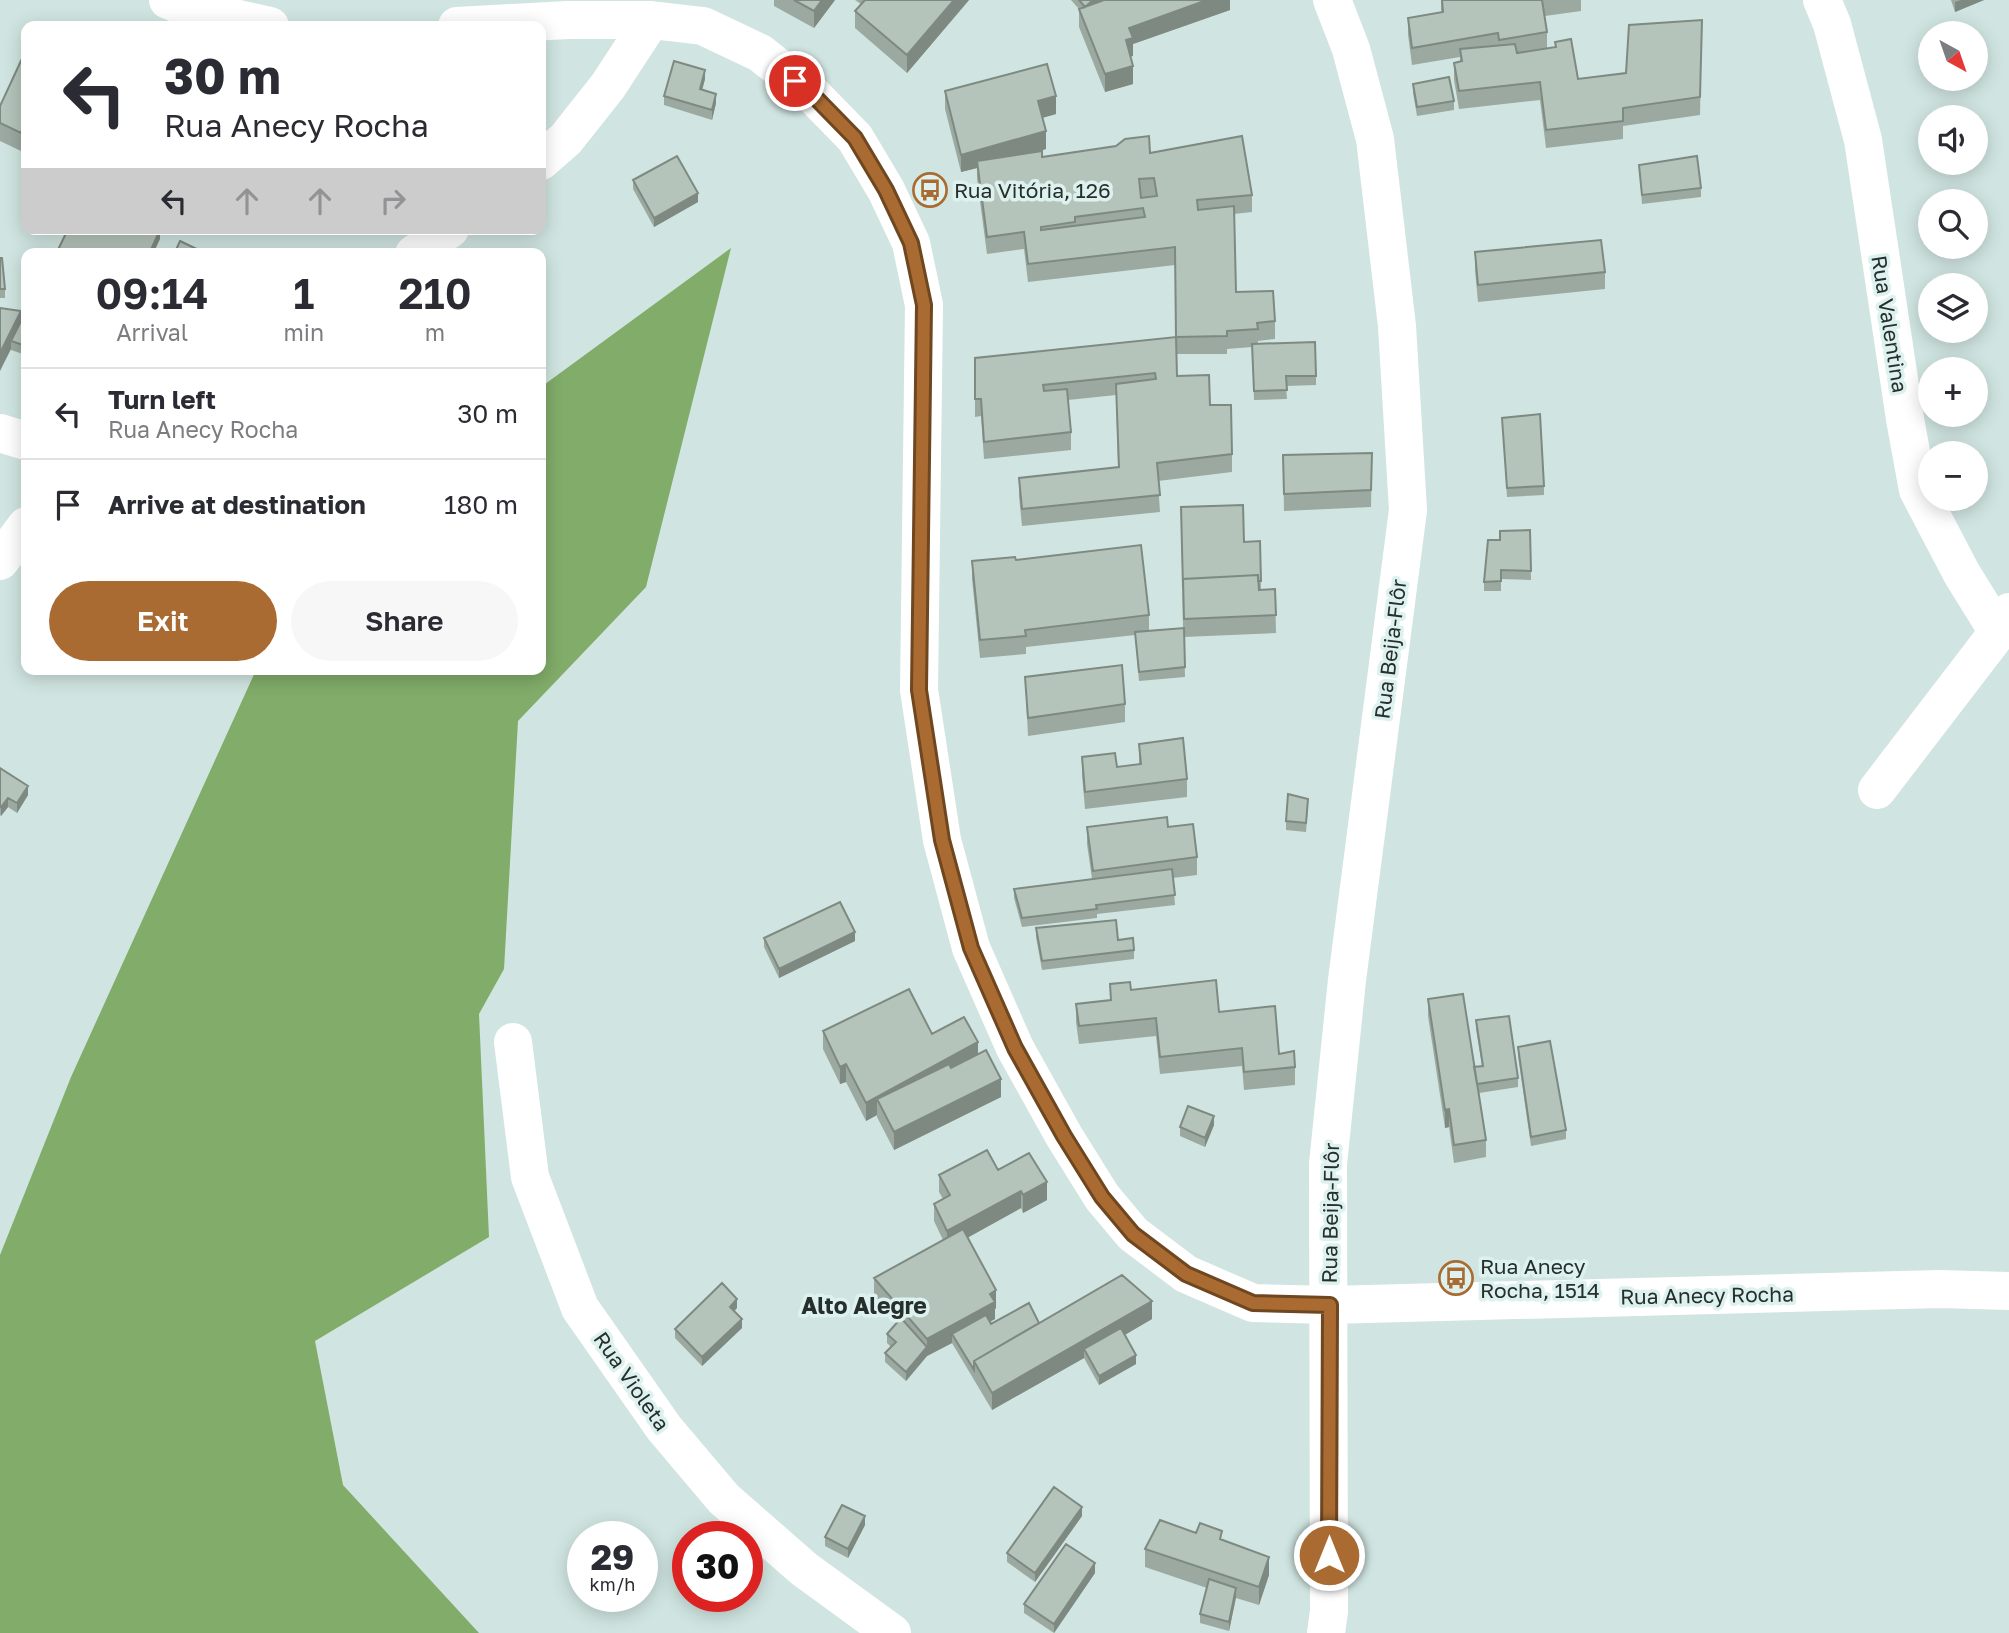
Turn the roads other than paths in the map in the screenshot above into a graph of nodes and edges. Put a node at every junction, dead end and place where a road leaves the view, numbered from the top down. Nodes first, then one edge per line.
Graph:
1 (168, 0) edge
2 (1332, 0) edge
3 (1822, 0) edge
4 (712, 13) edge
5 (651, 20) junction
6 (249, 21) edge
7 (546, 21) edge
8 (546, 157) edge
9 (441, 235) edge
10 (423, 248) edge
11 (0, 433) edge
12 (21, 439) edge
13 (21, 533) edge
14 (0, 561) edge
15 (2004, 622) edge
16 (1877, 790) dead end
17 (513, 1042) dead end
18 (2009, 1291) edge
19 (1330, 1305) junction
20 (892, 1633) edge
21 (1326, 1633) edge

1 - 6 street
2 - 19 street, Rua Beija-Flôr
3 - 15 street, Rua Valentina
4 - 5 street, Rua Anecy Rocha
4 - 19 street, Rua Anecy Rocha
5 - 7 street, Rua Anecy Rocha
5 - 8 street
9 - 10 street
11 - 12 street
13 - 14 street
15 - 16 street
17 - 20 street, Rua Violeta
18 - 19 street, Rua Anecy Rocha
19 - 21 street, Rua Beija-Flôr

